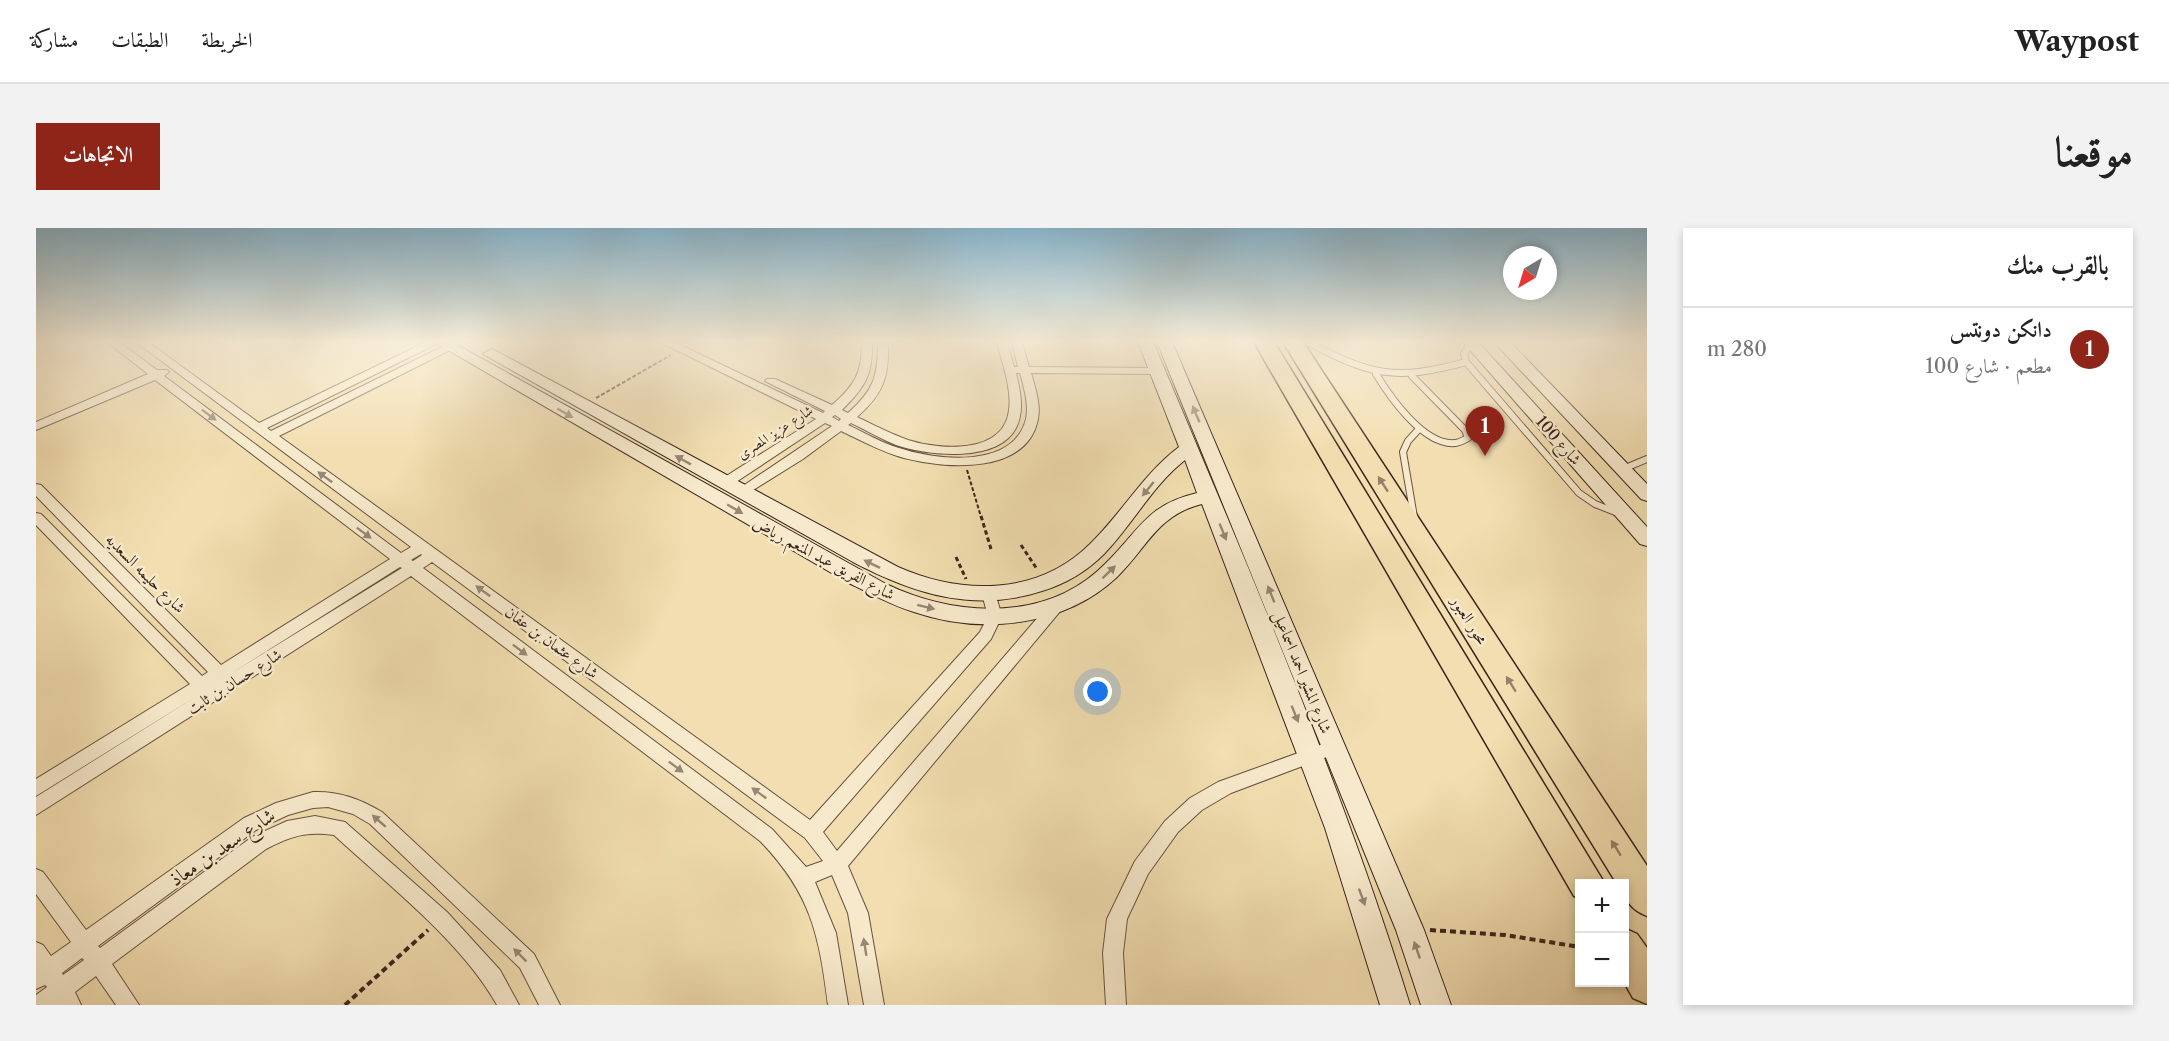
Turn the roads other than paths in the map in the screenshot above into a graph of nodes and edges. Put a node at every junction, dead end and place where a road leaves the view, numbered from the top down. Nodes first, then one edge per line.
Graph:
1 (132, 378) edge
2 (136, 378) edge
3 (161, 378) edge
4 (191, 378) edge
5 (374, 378) edge
6 (509, 378) edge
7 (536, 378) edge
8 (752, 378) edge
9 (863, 378) edge
10 (880, 378) edge
11 (1010, 378) edge
12 (1025, 378) edge
13 (1164, 378) edge
14 (1166, 378) edge
15 (1286, 378) edge
16 (1316, 378) edge
17 (1378, 378) edge
18 (1414, 378) edge
19 (1480, 378) edge
20 (1503, 378) edge
21 (1536, 378) edge
22 (828, 414) junction
23 (36, 415) edge
24 (845, 422) junction
25 (36, 426) edge
26 (1419, 429) junction
27 (264, 432) junction
28 (1189, 448) junction
29 (1647, 459) edge
30 (1623, 469) junction
31 (725, 483) junction
32 (36, 488) edge
33 (742, 493) junction
34 (1647, 495) edge
35 (1209, 496) junction
36 (1626, 516) junction
37 (36, 517) edge
38 (1416, 535) junction
39 (1647, 539) edge
40 (427, 551) junction
41 (405, 565) junction
42 (1068, 573) junction
43 (1090, 589) junction
44 (981, 594) junction
45 (1057, 605) junction
46 (995, 616) junction
47 (225, 678) junction
48 (206, 690) junction
49 (1334, 747) junction
50 (1312, 756) junction
51 (36, 788) edge
52 (36, 807) edge
53 (811, 832) junction
54 (837, 864) junction
55 (804, 877) junction
56 (36, 878) edge
57 (1584, 879) edge
58 (1647, 898) edge
59 (84, 944) junction
60 (36, 952) edge
61 (1629, 955) edge
62 (98, 962) junction
63 (42, 974) edge
64 (1647, 984) edge
65 (66, 997) edge
66 (40, 1005) edge
67 (129, 1005) edge
68 (509, 1005) edge
69 (550, 1005) edge
70 (838, 1005) edge
71 (874, 1005) edge
72 (1116, 1005) edge
73 (1395, 1005) edge
74 (1436, 1005) edge

1 - 23 street
2 - 25 street
3 -> 41 street, شارع عثمان بن عفان
4 - 27 street, شارع عثمان بن عفان
5 - 27 street
6 -> 46 street, شارع الفريق عبد المنعم رياض
31 -> 7 street, شارع الفريق عبد المنعم رياض
8 - 22 street
9 - 22 street, شارع عزيز المصرى
10 - 24 street, شارع عزيز المصرى
11 - 24 street
12 - 24 street
13 - 28 street, شارع المشير احمد اسماعيل
49 -> 14 street, شارع المشير احمد اسماعيل
15 - 57 highway
38 -> 16 highway, محور العبور
17 - 26 lane
18 - 26 lane
19 - 36 lane
20 - 36 street, شارع 100
21 - 30 street, شارع 100
22 - 24 street
22 - 31 street, شارع عزيز المصرى
24 - 33 street, شارع عزيز المصرى
26 - 38 lane
40 -> 27 street, شارع عثمان بن عفان
28 - 35 street, شارع المشير احمد اسماعيل
28 -> 42 street, شارع الفريق عبد المنعم رياض
29 - 30 lane
30 - 34 street, شارع 100
31 - 33 street, شارع الفريق عبد المنعم رياض
32 - 47 street, شارع حليمه السعديه
44 -> 33 street, شارع الفريق عبد المنعم رياض
43 -> 35 street, شارع الفريق عبد المنعم رياض
35 -> 50 street, شارع المشير احمد اسماعيل
36 - 39 street, شارع 100
37 - 48 street
58 -> 38 highway, محور العبور
40 - 41 street, شارع حسان بن ثابت
53 -> 40 street, شارع عثمان بن عفان
41 - 47 street, شارع حسان بن ثابت
41 -> 55 street, شارع عثمان بن عفان
42 - 43 street
42 - 44 street, شارع الفريق عبد المنعم رياض
43 - 45 street, شارع الفريق عبد المنعم رياض
44 - 46 street
45 - 46 street, شارع الفريق عبد المنعم رياض
45 - 54 street
46 - 53 street
47 - 48 street, شارع حسان بن ثابت
48 - 51 street, شارع حسان بن ثابت
48 - 52 street, شارع حسان بن ثابت
49 - 50 street
74 -> 49 street, شارع المشير احمد اسماعيل
50 - 72 street
50 -> 73 street, شارع المشير احمد اسماعيل
53 - 54 street, شارع عثمان بن عفان
54 - 55 street
71 -> 54 street, شارع عثمان بن عفان
55 - 70 street, شارع عثمان بن عفان
56 - 59 street
59 - 62 street
59 - 63 street, شارع سعد بن معاذ
69 -> 59 street, شارع سعد بن معاذ
60 - 63 street
61 - 64 highway
62 - 65 street, شارع سعد بن معاذ
62 - 67 street
62 - 68 street, شارع سعد بن معاذ
63 - 65 street
65 - 66 street, شارع سعد بن معاذ

